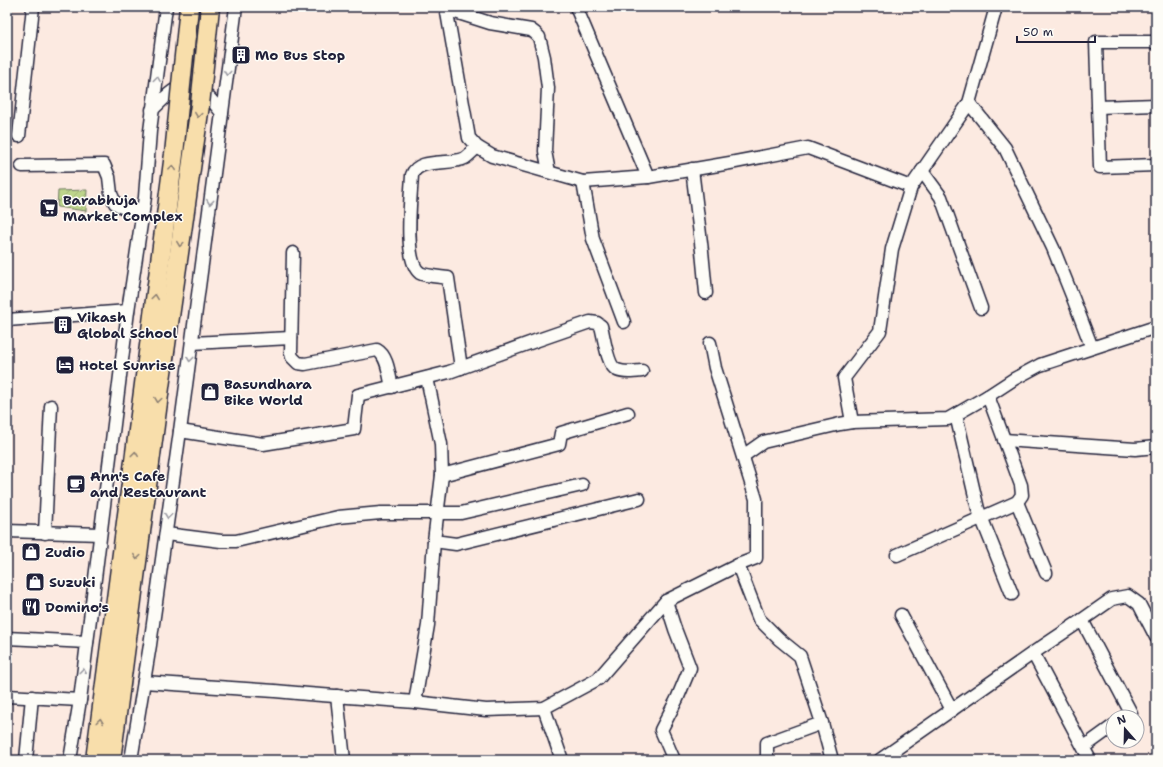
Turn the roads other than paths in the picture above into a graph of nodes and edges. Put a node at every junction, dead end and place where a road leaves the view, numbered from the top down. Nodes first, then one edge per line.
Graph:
1 (33, 7) edge
2 (166, 7) edge
3 (189, 7) edge
4 (210, 7) edge
5 (236, 7) edge
6 (576, 7) edge
7 (996, 7) edge
8 (446, 8) edge
9 (1156, 42) edge
10 (969, 103) junction
11 (1156, 105) edge
12 (1098, 107) junction
13 (152, 110) junction
14 (222, 113) junction
15 (19, 136) dead end
16 (477, 147) junction
17 (1156, 165) edge
18 (22, 166) dead end
19 (692, 170) junction
20 (922, 171) junction
21 (549, 172) junction
22 (648, 177) junction
23 (582, 182) junction
24 (911, 188) junction
25 (143, 210) junction
26 (293, 253) dead end
27 (706, 294) dead end
28 (981, 308) dead end
29 (128, 311) junction
30 (7, 320) edge
31 (624, 322) dead end
32 (1156, 327) edge
33 (291, 338) junction
34 (192, 343) junction
35 (710, 343) dead end
36 (1092, 348) junction
37 (461, 368) junction
38 (642, 371) dead end
39 (427, 378) junction
40 (392, 387) junction
41 (988, 396) junction
42 (51, 406) dead end
43 (628, 413) dead end
44 (956, 414) junction
45 (852, 422) junction
46 (180, 431) junction
47 (1004, 440) junction
48 (1156, 447) edge
49 (743, 456) junction
50 (442, 475) junction
51 (582, 485) dead end
52 (639, 499) dead end
53 (1017, 502) junction
54 (437, 513) junction
55 (982, 518) junction
56 (7, 531) edge
57 (45, 532) junction
58 (100, 534) junction
59 (166, 534) junction
60 (434, 541) junction
61 (898, 555) dead end
62 (738, 565) junction
63 (1046, 574) dead end
64 (1012, 594) dead end
65 (666, 601) junction
66 (901, 615) dead end
67 (1082, 620) junction
68 (1156, 637) edge
69 (7, 638) edge
70 (87, 642) junction
71 (1033, 652) junction
72 (144, 682) junction
73 (7, 696) edge
74 (336, 696) junction
75 (32, 697) junction
76 (80, 700) junction
77 (415, 702) junction
78 (544, 708) junction
79 (1129, 709) edge
80 (952, 710) junction
81 (822, 723) junction
82 (1105, 732) edge
83 (1084, 747) junction
84 (26, 760) edge
85 (70, 760) edge
86 (95, 760) edge
87 (111, 760) edge
88 (131, 760) edge
89 (344, 760) edge
90 (562, 760) edge
91 (674, 760) edge
92 (767, 760) edge
93 (832, 760) edge
94 (880, 760) edge
95 (1090, 760) edge

1 - 15 street
13 -> 2 street
86 -> 3 highway, bridge
4 -> 87 highway, bridge
5 -> 14 street
6 - 22 street
7 - 10 street
8 - 16 street
8 - 21 street
9 - 12 street
10 - 20 street
10 - 36 street
11 - 12 street
12 - 17 street
13 - 14 street
13 - 25 street
14 -> 34 street
16 - 21 street
16 - 37 street
18 - 25 street
19 - 22 street
19 - 24 street
19 - 27 street
20 - 24 street
20 - 28 street
21 - 23 street
22 - 23 street
23 - 31 street
24 - 45 street
25 - 29 street
26 - 33 street
29 - 30 street
29 - 58 street
32 - 36 street
33 - 34 street
33 - 40 street
34 -> 46 street
35 - 49 street
36 - 41 street
37 - 38 street
37 - 39 street
39 - 40 street
39 - 50 street
40 - 46 street
41 - 44 street
41 - 47 street
42 - 57 street
43 - 50 street
44 - 45 street
44 - 55 street
45 - 49 street
46 -> 59 street
47 - 48 street
47 - 53 street
49 - 62 street
50 - 54 street
51 - 54 street
52 - 60 street
53 - 55 street
53 - 63 street
54 - 59 street
54 - 60 street
55 - 61 street
55 - 64 street
56 - 57 street
57 - 58 street
58 - 70 street
59 - 72 street
60 - 77 street
62 - 65 street
62 - 81 street
65 - 78 street
65 - 91 street
66 - 80 street
67 - 68 street
67 - 71 street
67 - 79 street
69 - 70 street
76 -> 70 street
71 - 80 street
71 - 83 street
72 - 74 street
72 - 88 street
73 - 75 street
74 - 77 street
74 - 89 street
75 - 76 street
75 - 84 street
76 - 85 street
77 - 78 street
78 - 90 street
80 - 94 street
81 - 92 street
81 - 93 street
82 - 83 street
83 - 95 street

